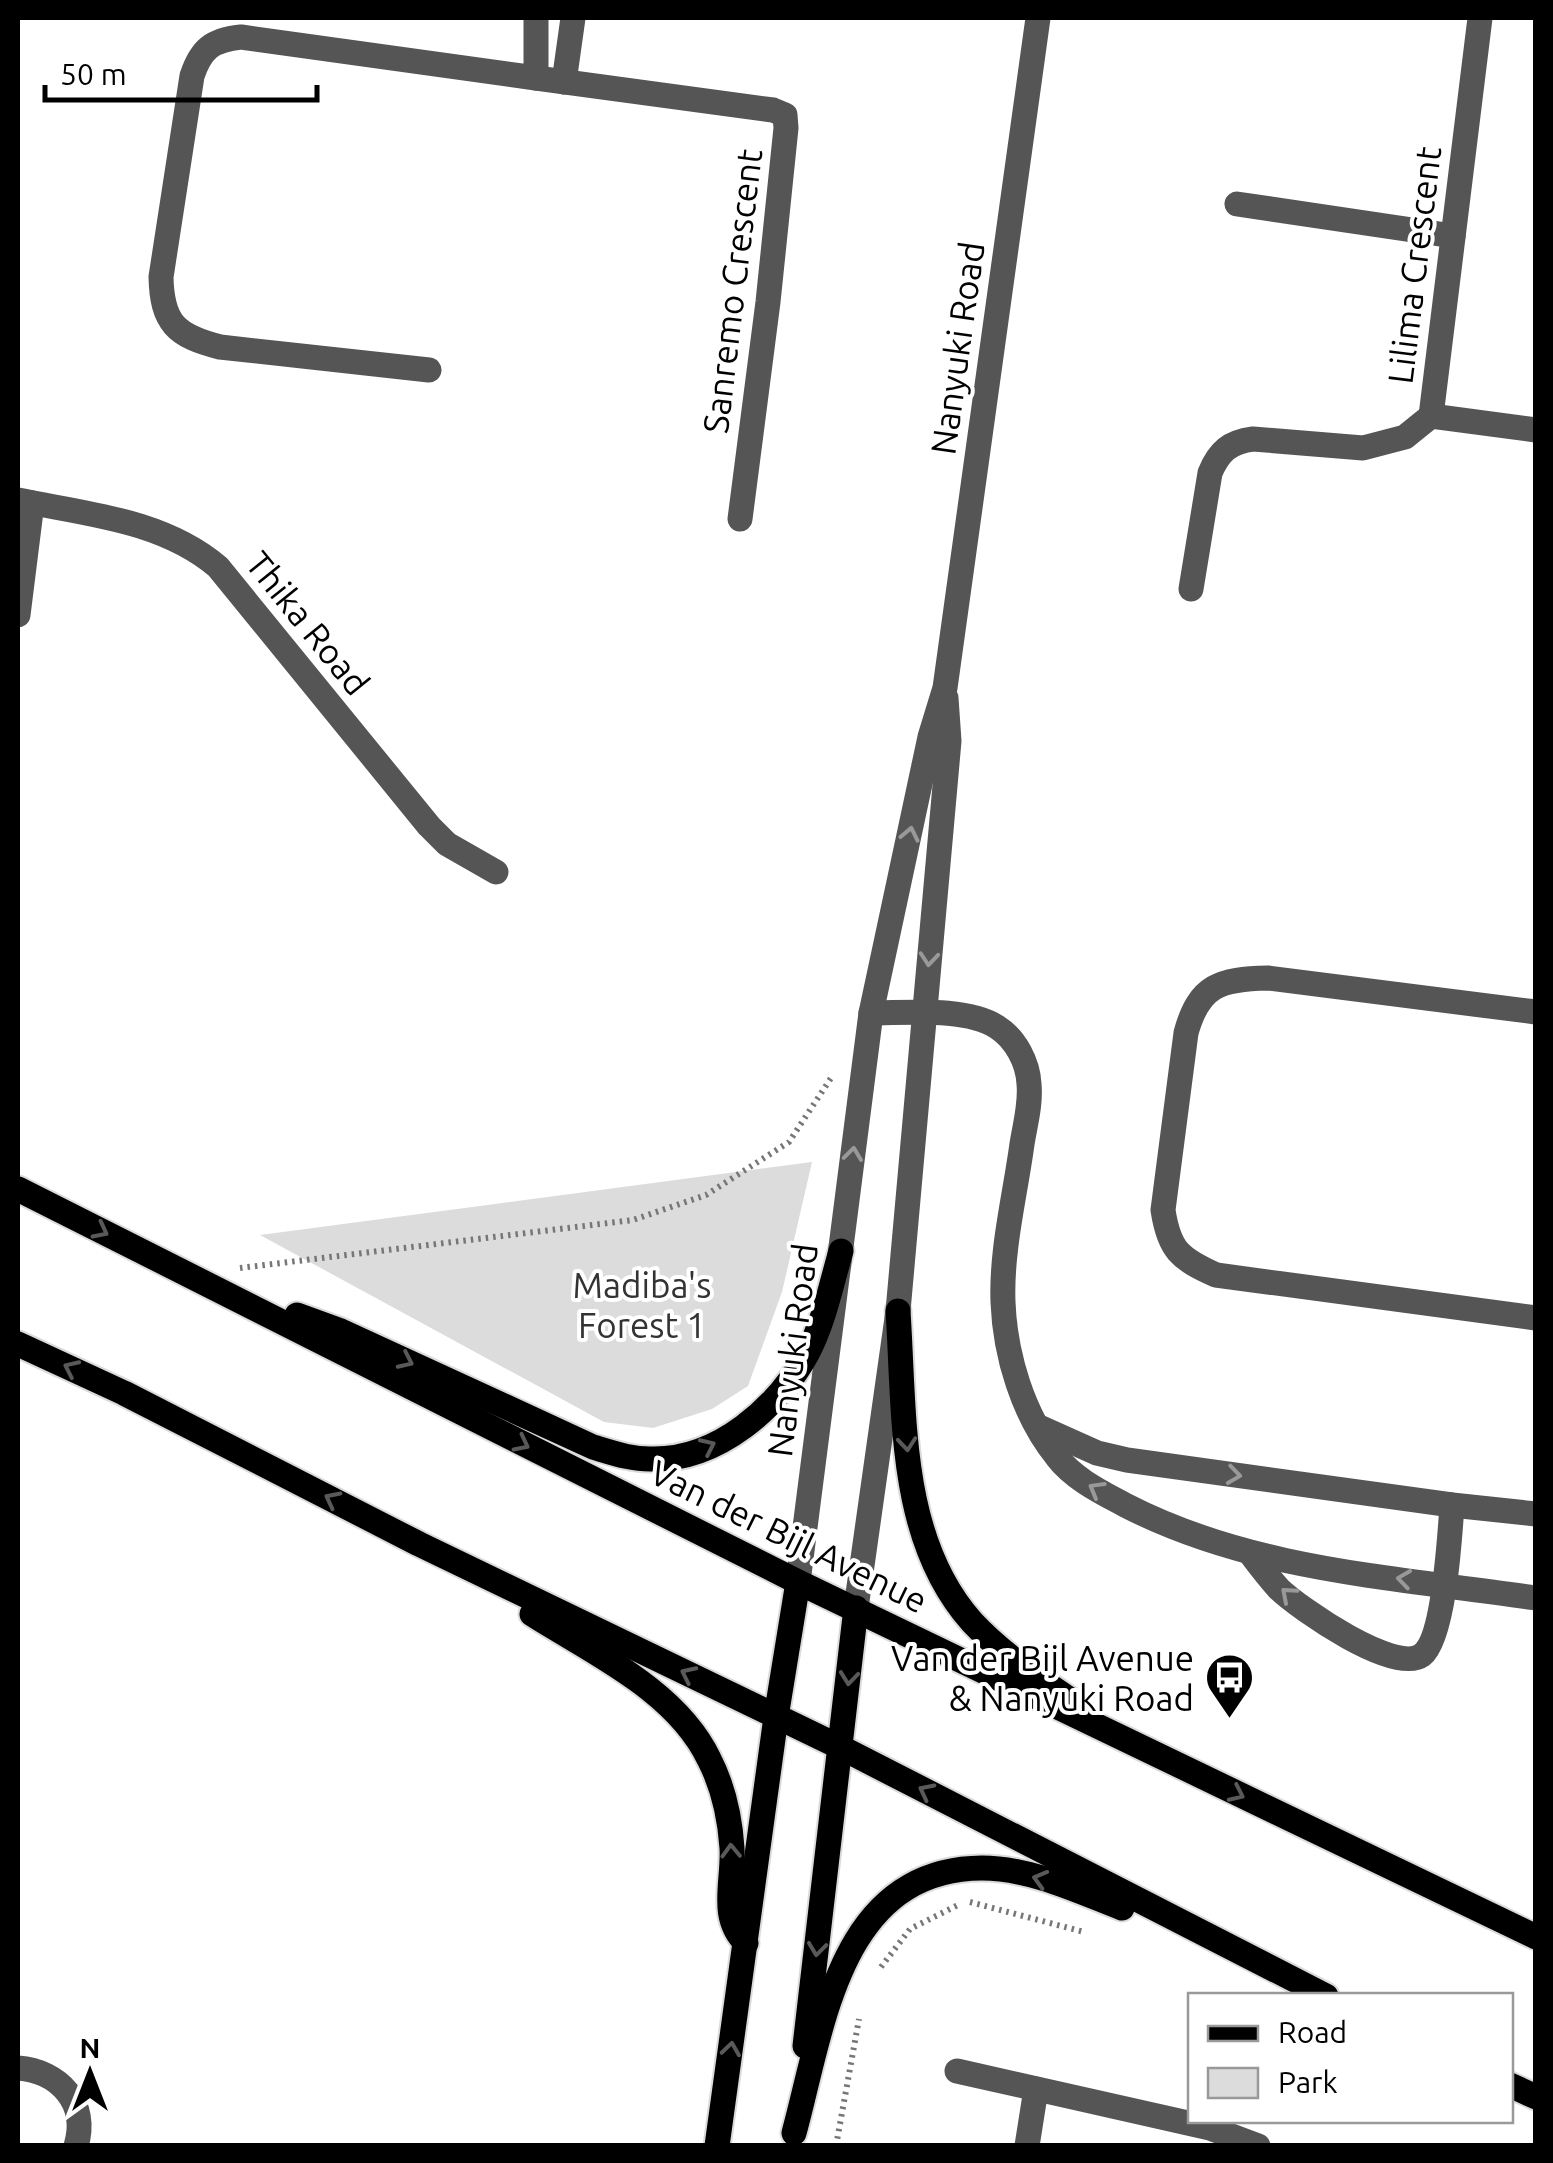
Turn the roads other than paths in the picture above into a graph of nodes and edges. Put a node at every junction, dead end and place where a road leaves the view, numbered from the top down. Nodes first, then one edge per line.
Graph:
1 (536, 18) edge
2 (573, 18) edge
3 (1038, 18) edge
4 (1480, 18) edge
5 (536, 78) junction
6 (564, 82) junction
7 (1237, 204) dead end
8 (1453, 236) junction
9 (429, 370) dead end
10 (1431, 416) junction
11 (1536, 430) edge
12 (25, 502) edge
13 (740, 518) dead end
14 (1192, 589) dead end
15 (18, 615) edge
16 (945, 688) junction
17 (496, 872) dead end
18 (924, 1012) junction
19 (1536, 1012) edge
20 (871, 1014) junction
21 (18, 1188) edge
22 (840, 1251) junction
23 (184, 1274) junction
24 (898, 1312) junction
25 (1536, 1318) edge
26 (18, 1344) edge
27 (1038, 1427) junction
28 (1452, 1505) junction
29 (1536, 1514) edge
30 (419, 1544) junction
31 (1250, 1554) junction
32 (798, 1582) junction
33 (1446, 1585) junction
34 (1536, 1598) edge
35 (856, 1608) junction
36 (776, 1716) junction
37 (842, 1748) junction
38 (1148, 1753) junction
39 (1536, 1937) edge
40 (746, 1943) junction
41 (1262, 1964) junction
42 (1320, 1993) edge
43 (18, 2068) edge
44 (958, 2071) dead end
45 (1513, 2086) edge
46 (1036, 2089) junction
47 (1536, 2098) edge
48 (793, 2139) edge
49 (76, 2146) edge
50 (717, 2146) edge
51 (1027, 2146) edge
52 (1258, 2146) edge

1 - 5 street
2 - 6 street
3 - 16 street, Nanyuki Road
4 - 8 street, Lilima Crescent
5 - 6 street, Sanremo Crescent
5 - 9 street, Sanremo Crescent
6 - 13 street, Sanremo Crescent
7 - 8 street
8 - 10 street, Lilima Crescent
10 - 11 street, Lilima Crescent
10 - 14 street
12 - 15 street
12 - 17 street, Thika Road
16 -> 18 street, Nanyuki Road
20 -> 16 street, Nanyuki Road
18 - 20 street
18 - 24 street, Nanyuki Road
18 - 27 street
19 - 25 street
22 -> 20 street, Nanyuki Road
21 -> 23 main road, Van der Bijl Avenue
23 -> 22 main road
22 - 32 street, Nanyuki Road
23 -> 32 main road, Van der Bijl Avenue
24 - 35 street, Nanyuki Road
24 -> 38 main road
30 -> 26 main road
27 -> 28 street
31 -> 27 street
28 - 29 street
28 - 33 street
36 -> 30 main road
40 -> 30 main road
33 -> 31 street
33 -> 31 street
32 - 35 main road, Van der Bijl Avenue
32 - 36 main road, Nanyuki Road
33 - 34 street
35 -> 37 main road, Nanyuki Road
35 - 38 main road, Van der Bijl Avenue
36 - 37 main road
36 - 40 main road, Nanyuki Road
41 -> 37 main road
37 -> 48 main road, Nanyuki Road
38 -> 39 main road, Van der Bijl Avenue
50 -> 40 main road, Nanyuki Road
41 - 42 main road
41 -> 48 main road
43 - 49 street
44 - 46 street
45 - 47 main road
46 - 51 street
46 - 52 street

